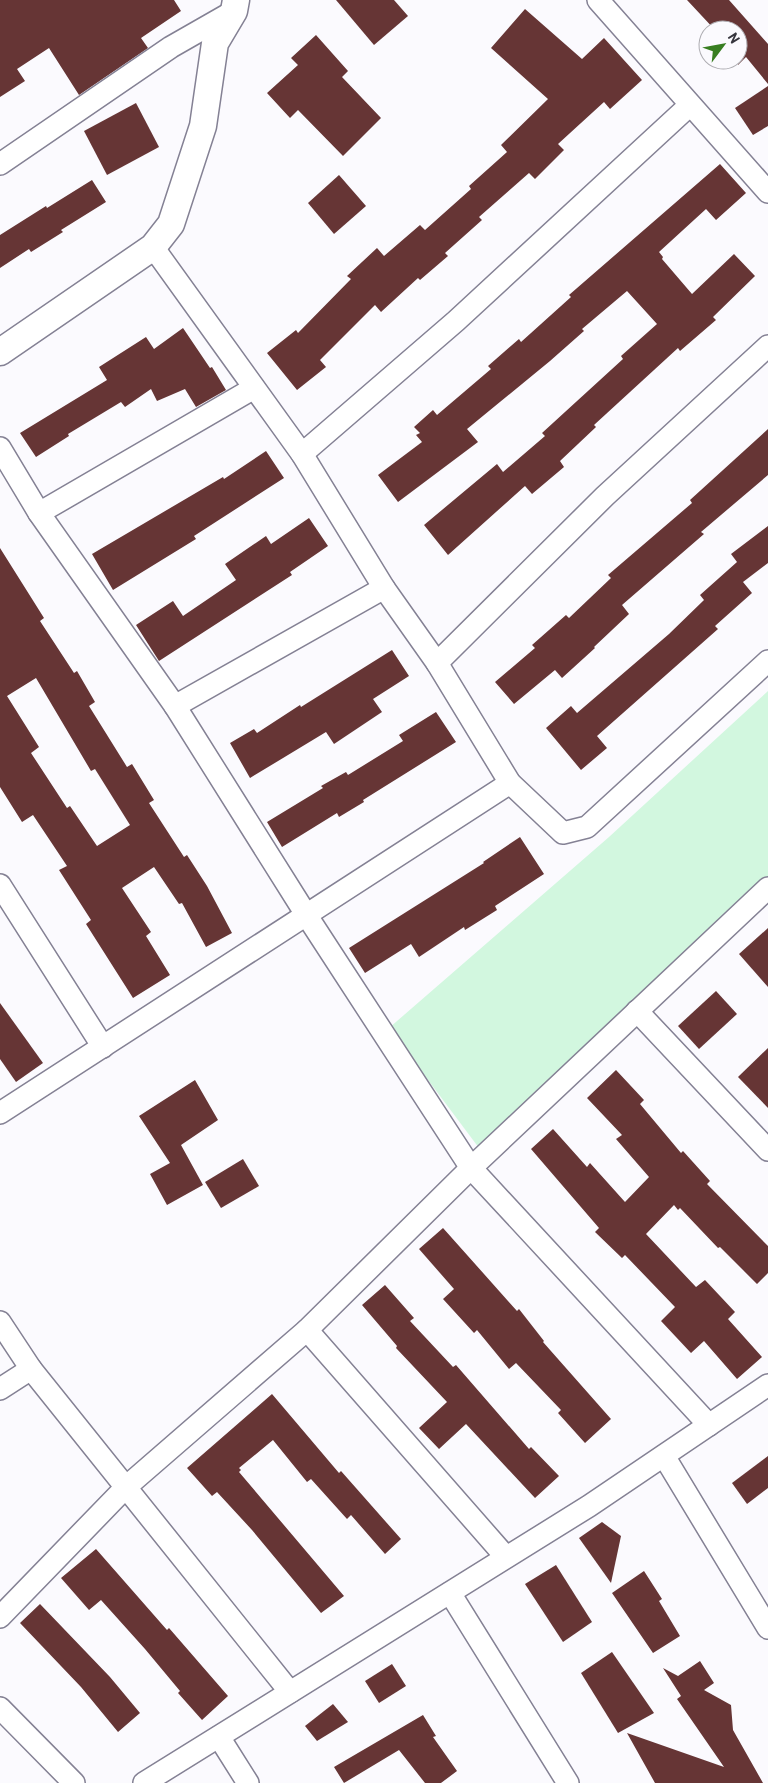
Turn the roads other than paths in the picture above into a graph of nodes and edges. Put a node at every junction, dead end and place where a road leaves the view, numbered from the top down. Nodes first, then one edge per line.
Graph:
1 (598, 0) edge
2 (235, 5) edge
3 (690, 105) junction
4 (0, 164) edge
5 (768, 192) edge
6 (153, 247) junction
7 (768, 346) edge
8 (0, 352) edge
9 (254, 388) junction
10 (0, 448) edge
11 (302, 454) junction
12 (39, 513) junction
13 (384, 588) junction
14 (768, 661) edge
15 (437, 663) junction
16 (175, 706) junction
17 (510, 783) junction
18 (0, 885) edge
19 (768, 888) edge
20 (307, 916) junction
21 (637, 1012) junction
22 (103, 1047) junction
23 (0, 1113) edge
24 (768, 1150) edge
25 (472, 1168) junction
26 (0, 1322) edge
27 (307, 1330) junction
28 (31, 1369) junction
29 (768, 1385) edge
30 (0, 1388) edge
31 (710, 1425) junction
32 (664, 1456) junction
33 (126, 1487) junction
34 (506, 1557) junction
35 (450, 1593) junction
36 (0, 1617) edge
37 (768, 1628) edge
38 (290, 1692) junction
39 (0, 1708) edge
40 (220, 1737) junction
41 (74, 1783) edge
42 (144, 1783) edge
43 (248, 1783) edge
44 (568, 1783) edge

1 - 3 street
2 - 4 street
2 - 6 street
3 - 5 street
3 - 11 street
6 - 8 street
6 - 9 street
7 - 15 street
9 - 11 street
9 - 12 street
10 - 12 street
11 - 13 street
12 - 16 street
13 - 15 street
13 - 16 street
14 - 17 street
15 - 17 street
16 - 20 street
17 - 20 street
18 - 22 street
19 - 21 street
20 - 22 street
20 - 25 street
21 - 24 street
21 - 25 street
22 - 23 street
25 - 27 street
25 - 31 street
26 - 28 street
27 - 33 street
27 - 34 street
28 - 30 street
28 - 33 street
29 - 31 street
31 - 32 street
32 - 34 street
32 - 37 street
33 - 36 street
33 - 38 street
34 - 35 street
35 - 38 street
35 - 44 street
38 - 40 street
39 - 41 street
40 - 42 street
40 - 43 street

